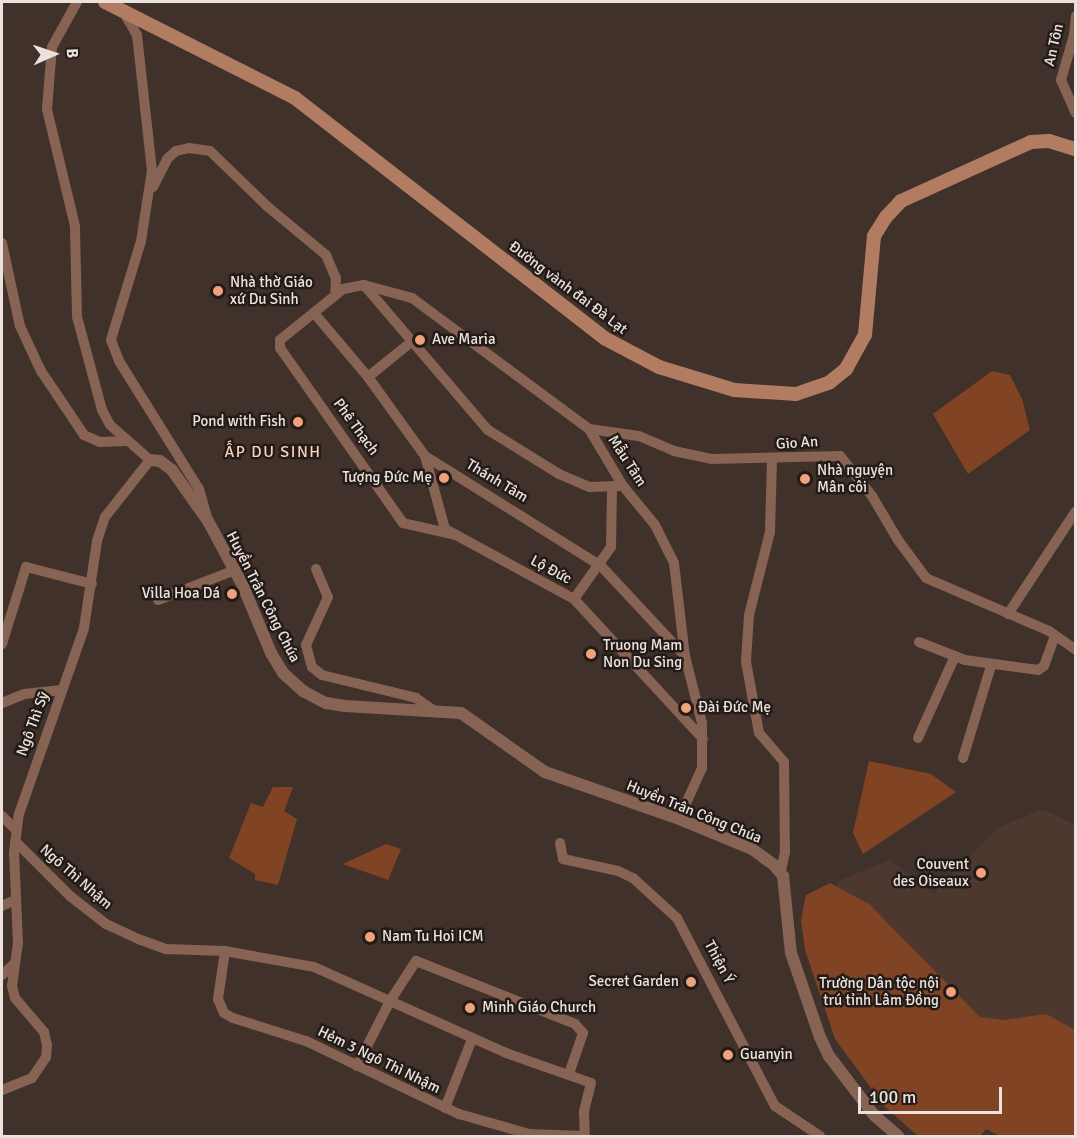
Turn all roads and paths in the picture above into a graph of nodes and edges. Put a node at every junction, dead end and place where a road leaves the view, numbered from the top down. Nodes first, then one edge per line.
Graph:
1 (77, 2) edge
2 (105, 2) edge
3 (123, 10) junction
4 (1076, 16) edge
5 (1076, 112) edge
6 (1076, 149) edge
7 (150, 195) junction
8 (2, 243) edge
9 (364, 285) junction
10 (335, 295) junction
11 (314, 313) junction
12 (411, 342) junction
13 (368, 376) junction
14 (589, 429) junction
15 (126, 441) junction
16 (425, 456) junction
17 (150, 460) junction
18 (772, 460) junction
19 (618, 487) junction
20 (1076, 511) edge
21 (208, 521) junction
22 (456, 535) junction
23 (601, 566) junction
24 (316, 569) dead end
25 (235, 570) junction
26 (92, 584) junction
27 (574, 599) junction
28 (158, 600) dead end
29 (1008, 614) junction
30 (4, 627) edge
31 (1056, 636) junction
32 (919, 642) dead end
33 (2, 644) edge
34 (1076, 650) edge
35 (685, 656) junction
36 (955, 656) junction
37 (991, 666) junction
38 (62, 690) junction
39 (2, 703) edge
40 (433, 710) junction
41 (918, 738) dead end
42 (703, 739) junction
43 (963, 758) dead end
44 (2, 816) edge
45 (679, 819) junction
46 (15, 835) junction
47 (560, 843) dead end
48 (781, 871) junction
49 (15, 900) junction
50 (2, 906) edge
51 (225, 951) junction
52 (14, 964) junction
53 (2, 975) edge
54 (390, 1001) junction
55 (472, 1039) junction
56 (357, 1066) junction
57 (569, 1074) junction
58 (2, 1090) edge
59 (445, 1108) junction
60 (585, 1136) edge
61 (820, 1137) edge
62 (898, 1137) edge

1 - 15 street, Huyền Trân Công Chúa
2 - 3 main road, Đường vành đai Đà Lạt
3 - 6 main road, Đường vành đai Đà Lạt
3 - 7 street
4 - 5 street, An Tôn
7 - 10 street
7 - 21 street
8 - 15 street
9 - 10 street
9 - 12 street
9 - 14 street, Mẫu Tâm
10 - 11 street
11 - 13 street, Thánh Tâm
11 - 22 street, Phê Thạch
12 - 13 street
12 - 19 street
13 - 16 street, Thánh Tâm
14 - 18 street, Gio An
14 - 19 street, Mẫu Tâm
15 - 17 street, Huyền Trân Công Chúa
16 - 22 street, Lộ Đức
16 - 23 street, Thánh Tâm
17 - 21 street, Huyền Trân Công Chúa
17 - 26 street, Ngô Thì Sỹ
18 - 29 street, Gio An
18 - 48 street
19 - 23 street
19 - 35 street, Mẫu Tâm
20 - 29 street
21 - 25 street, Huyền Trân Công Chúa
22 - 27 street, Lộ Đức
23 - 27 street
23 - 35 street, Thánh Tâm
24 - 40 street
25 - 28 street
25 - 40 street, Huyền Trân Công Chúa
26 - 30 street
26 - 38 street, Ngô Thì Sỹ
27 - 42 street, Lộ Đức
29 - 31 street, Gio An
30 - 33 street
31 - 34 street, Gio An
31 - 37 street
32 - 36 street
35 - 42 street, Mẫu Tâm
36 - 37 street
36 - 41 street
37 - 43 street
38 - 39 street
38 - 46 street, Ngô Thì Sỹ
40 - 45 street, Huyền Trân Công Chúa
42 - 45 street, Mẫu Tâm
44 - 46 street, Ngô Thì Nhậm
45 - 48 street, Huyền Trân Công Chúa
46 - 49 street, Ngô Thì Sỹ
46 - 51 street, Ngô Thì Nhậm
47 - 61 street, Thiện Ý
48 - 62 street
49 - 50 street
49 - 52 street, Ngô Thì Sỹ
51 - 54 street, Ngô Thì Nhậm
51 - 56 street, Hẻm 3 Ngô Thì Nhậm
52 - 53 street
52 - 58 street, Ngô Thì Sỹ
54 - 55 street, Ngô Thì Nhậm
54 - 56 street
54 - 57 street
55 - 57 street, Ngô Thì Nhậm
55 - 59 street
56 - 59 street, Hẻm 3 Ngô Thì Nhậm
57 - 60 street, Ngô Thì Nhậm
59 - 60 street, Hẻm 3 Ngô Thì Nhậm

